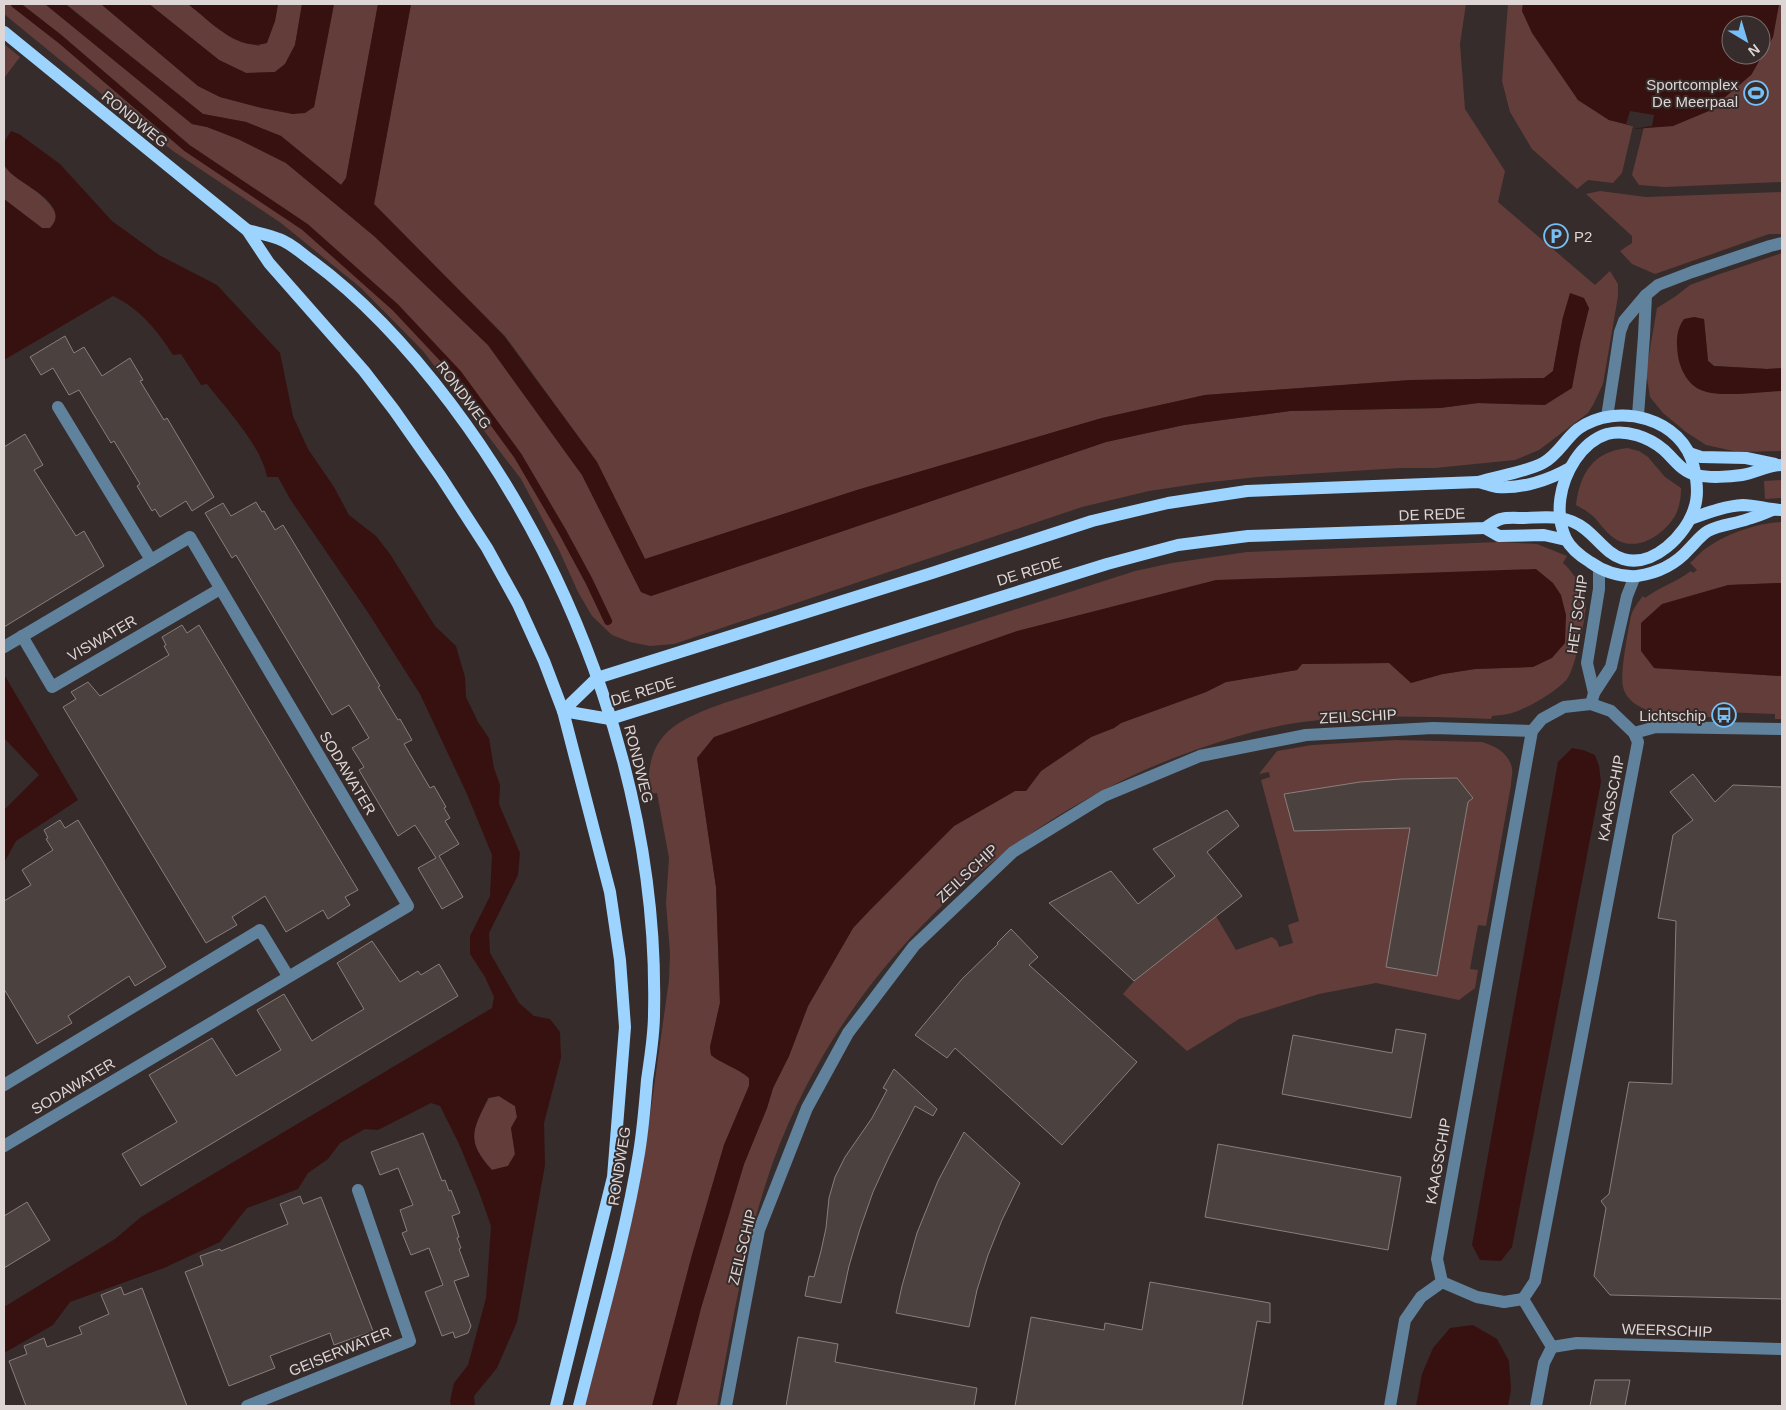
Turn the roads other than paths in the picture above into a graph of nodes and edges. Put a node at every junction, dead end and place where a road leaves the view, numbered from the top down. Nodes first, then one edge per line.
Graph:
1 (4, 32) edge
2 (247, 230) junction
3 (1782, 243) edge
4 (1646, 295) junction
5 (58, 406) dead end
6 (1638, 416) junction
7 (1607, 417) junction
8 (1606, 434) junction
9 (1689, 453) junction
10 (1780, 465) edge
11 (1570, 468) junction
12 (1696, 475) junction
13 (1478, 482) junction
14 (1778, 510) edge
15 (1560, 517) junction
16 (1690, 519) junction
17 (1485, 528) junction
18 (1566, 540) junction
19 (151, 560) junction
20 (1641, 560) junction
21 (1599, 569) junction
22 (1635, 576) junction
23 (220, 589) junction
24 (22, 636) junction
25 (4, 647) edge
26 (596, 678) junction
27 (1592, 699) junction
28 (563, 711) junction
29 (610, 719) junction
30 (1782, 729) edge
31 (1532, 731) junction
32 (1634, 732) junction
33 (288, 976) junction
34 (4, 1085) edge
35 (4, 1146) edge
36 (358, 1190) dead end
37 (1442, 1282) junction
38 (1523, 1299) junction
39 (1552, 1347) junction
40 (1782, 1349) edge
41 (247, 1406) edge
42 (556, 1406) edge
43 (579, 1406) edge
44 (726, 1406) edge
45 (1390, 1406) edge
46 (1536, 1406) edge

1 - 2 main road, RONDWEG
2 - 26 main road, RONDWEG
2 - 28 main road, RONDWEG
3 - 4 street
4 - 6 street
4 - 7 street
5 - 19 street
6 - 7 main road
6 - 9 main road
7 - 8 main road
7 - 13 main road, DE REDE
8 - 11 main road
8 - 12 main road
9 - 10 main road
9 - 12 main road
10 - 12 main road
11 - 13 main road, DE REDE
11 - 15 main road
12 - 16 main road
13 - 26 main road, DE REDE
14 - 16 main road
14 - 22 main road
15 - 17 main road, DE REDE
15 - 18 main road
15 - 20 main road
16 - 20 main road
17 - 18 main road, DE REDE
17 - 29 main road, DE REDE
18 - 21 main road
19 - 23 street, SODAWATER
19 - 24 street
20 - 22 main road
21 - 22 main road
21 - 27 street, HET SCHIP
22 - 27 street
23 - 24 street, VISWATER
23 - 33 street, SODAWATER
24 - 25 street
26 - 28 main road, DE REDE
26 - 29 main road, RONDWEG
27 - 31 street
27 - 32 street
28 - 29 main road, DE REDE
28 - 42 main road, RONDWEG
29 - 43 main road, RONDWEG
30 - 32 street
31 - 37 street, KAAGSCHIP
31 - 44 street, ZEILSCHIP
32 - 38 street, KAAGSCHIP
33 - 34 street
33 - 35 street, SODAWATER
36 - 41 street, GEISERWATER
37 - 38 street
37 - 45 street
38 - 39 street
39 - 40 street, WEERSCHIP
39 - 46 street

